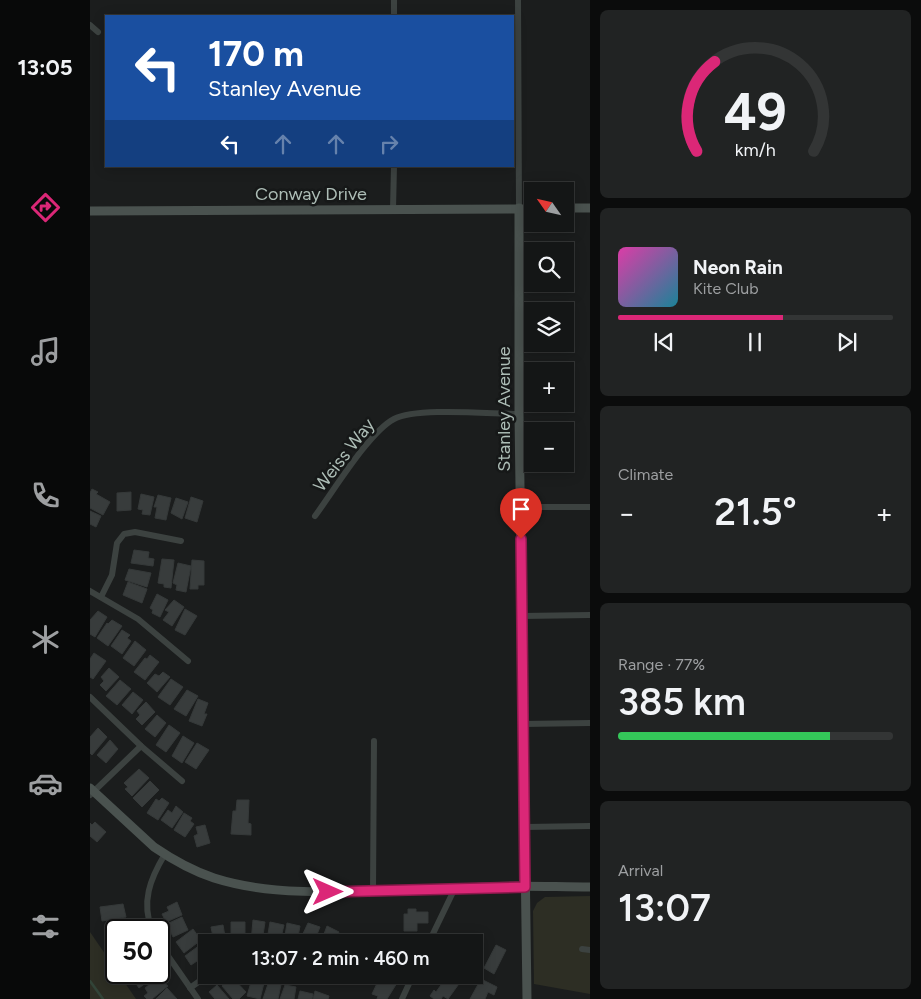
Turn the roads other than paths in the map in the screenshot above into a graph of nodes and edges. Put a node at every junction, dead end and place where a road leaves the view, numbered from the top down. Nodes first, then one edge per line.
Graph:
1 (394, 0) edge
2 (518, 0) edge
3 (394, 15) edge
4 (90, 25) edge
5 (98, 32) dead end
6 (394, 167) edge
7 (520, 208) junction
8 (524, 208) edge
9 (574, 208) edge
10 (590, 208) edge
11 (394, 209) junction
12 (90, 211) edge
13 (520, 414) junction
14 (521, 507) junction
15 (590, 507) edge
16 (315, 516) dead end
17 (180, 540) dead end
18 (90, 591) edge
19 (101, 596) junction
20 (590, 615) edge
21 (522, 616) junction
22 (188, 661) dead end
23 (90, 696) edge
24 (590, 723) edge
25 (523, 724) junction
26 (374, 741) dead end
27 (141, 746) junction
28 (182, 781) dead end
29 (91, 792) edge
30 (590, 826) edge
31 (525, 827) junction
32 (165, 854) junction
33 (525, 887) junction
34 (590, 887) edge
35 (455, 888) junction
36 (373, 892) junction
37 (148, 919) edge
38 (433, 934) edge
39 (582, 949) dead end
40 (590, 950) edge
41 (170, 959) edge
42 (198, 982) edge
43 (409, 984) edge
44 (190, 988) junction
45 (198, 999) edge
46 (402, 999) edge
47 (527, 999) edge

1 - 3 street
2 - 7 street
4 - 5 street
6 - 11 street
7 - 8 street, Conway Drive
7 - 11 street, Conway Drive
7 - 13 street, Stanley Avenue
9 - 10 street
11 - 12 street, Conway Drive
13 - 14 street, Stanley Avenue
13 - 16 street, Weiss Way
14 - 15 street
14 - 21 street, Stanley Avenue
17 - 19 street
18 - 19 street
19 - 22 street
20 - 21 street
21 - 25 street, Stanley Avenue
23 - 27 street
24 - 25 street
25 - 31 street, Stanley Avenue
26 - 36 street
27 - 28 street
27 - 29 street
29 - 32 street
30 - 31 street
31 - 33 street, Stanley Avenue
32 - 36 street
32 - 37 street
33 - 34 street
33 - 35 street
33 - 47 street, Stanley Avenue
35 - 36 street
35 - 38 street
39 - 40 street
41 - 44 street
42 - 44 street
43 - 46 street
44 - 45 street

